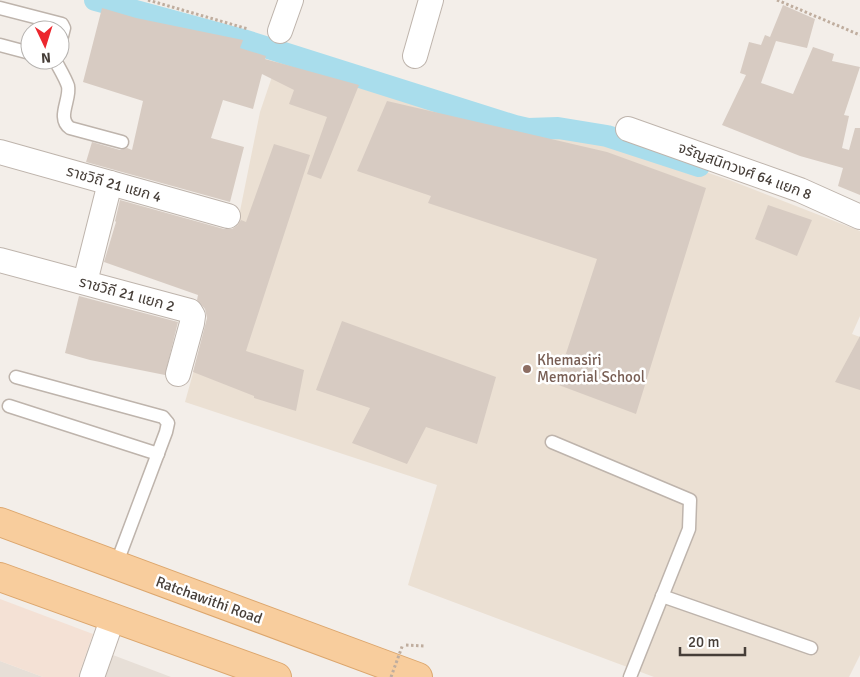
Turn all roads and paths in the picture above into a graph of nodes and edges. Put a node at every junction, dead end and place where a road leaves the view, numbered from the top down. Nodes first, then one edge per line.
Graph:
1 (148, 0) edge
2 (291, 0) edge
3 (431, 0) edge
4 (777, 0) edge
5 (0, 8) edge
6 (46, 20) edge
7 (248, 29) dead end
8 (280, 31) dead end
9 (860, 35) edge
10 (0, 45) edge
11 (20, 50) edge
12 (415, 56) dead end
13 (60, 70) edge
14 (628, 129) dead end
15 (122, 142) dead end
16 (0, 152) edge
17 (110, 183) junction
18 (228, 216) dead end
19 (860, 217) edge
20 (0, 260) edge
21 (85, 282) junction
22 (178, 374) dead end
23 (16, 377) dead end
24 (9, 406) dead end
25 (552, 442) dead end
26 (158, 454) junction
27 (0, 522) edge
28 (116, 565) junction
29 (0, 577) edge
30 (662, 596) junction
31 (113, 617) junction
32 (425, 646) dead end
33 (811, 648) dead end
34 (92, 677) edge
35 (277, 677) edge
36 (391, 677) edge
37 (418, 677) edge
38 (630, 677) edge

1 - 7 path
2 - 8 street
3 - 12 street
4 - 9 path
5 - 6 lane
10 - 11 lane
13 - 15 lane
14 - 19 street, จรัญสนิทวงศ์ 64 แยก 8
16 - 17 street, ราชวิถี 21 แยก 4
17 - 18 street, ราชวิถี 21 แยก 4
17 - 21 street
20 - 21 street, ราชวิถี 21 แยก 2
21 - 22 street, ราชวิถี 21 แยก 2
23 - 26 lane
24 - 26 lane
25 - 30 lane
26 - 28 lane
27 - 28 main road, Ratchawithi Road
28 - 37 main road, Ratchawithi Road
29 - 31 main road
30 - 33 lane
30 - 38 lane
31 - 34 street
31 - 35 main road
32 - 36 path, bridge

